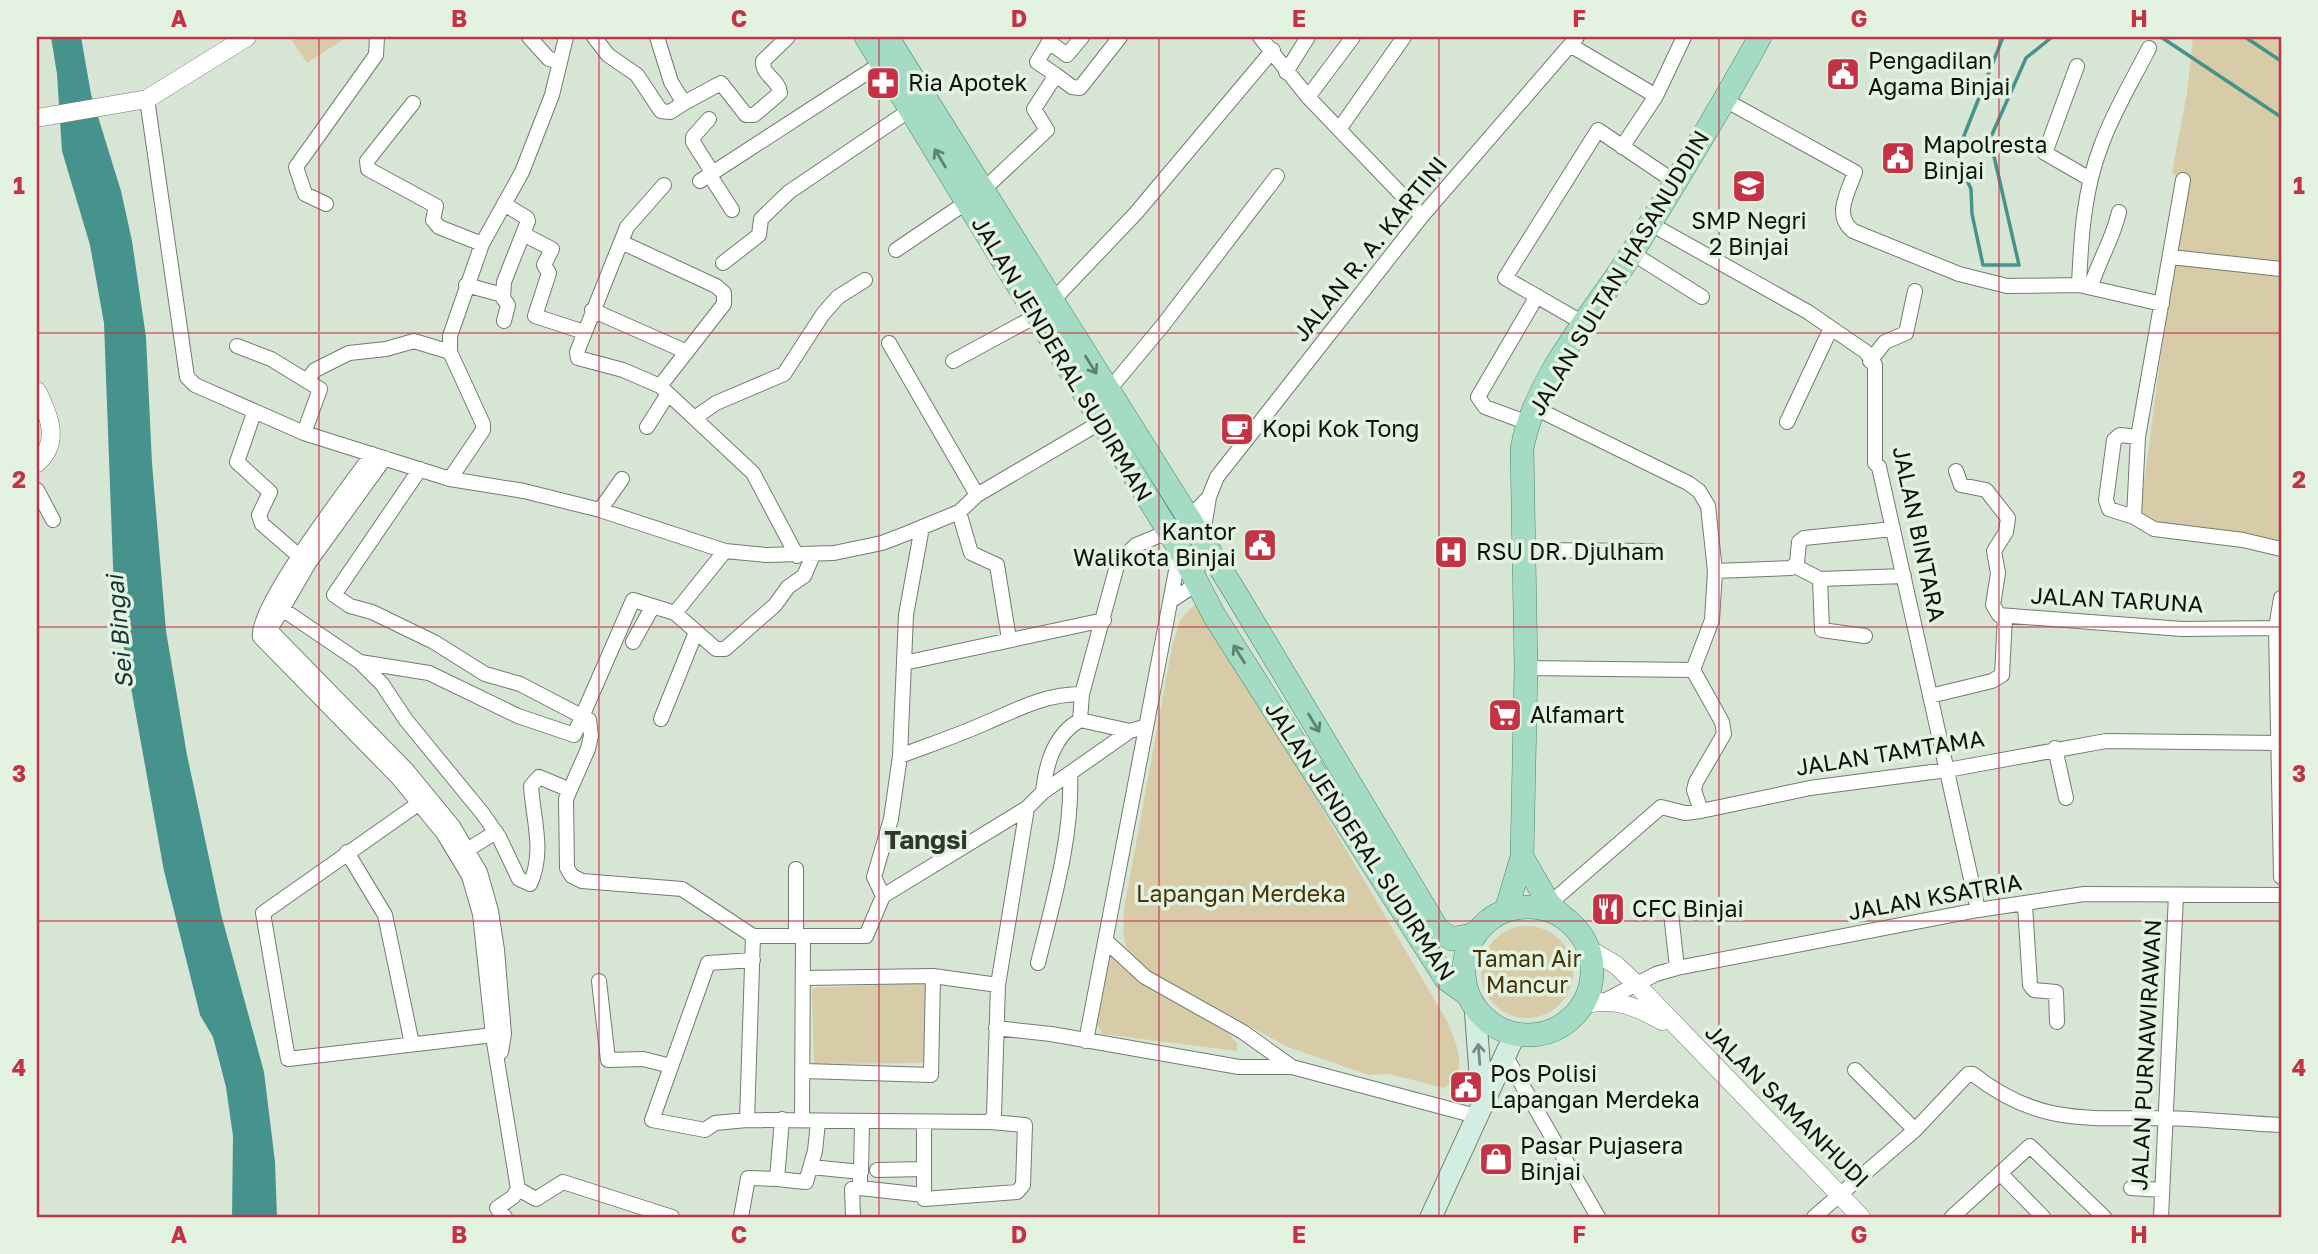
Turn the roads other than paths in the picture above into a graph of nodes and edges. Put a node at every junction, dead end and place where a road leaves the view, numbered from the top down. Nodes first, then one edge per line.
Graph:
1 (247, 37) edge
2 (377, 37) edge
3 (529, 37) edge
4 (566, 37) edge
5 (594, 37) edge
6 (657, 37) edge
7 (788, 37) edge
8 (866, 37) edge
9 (887, 37) edge
10 (1082, 37) edge
11 (1120, 37) edge
12 (1259, 37) edge
13 (1308, 37) edge
14 (1353, 37) edge
15 (1404, 37) edge
16 (1684, 37) edge
17 (1760, 37) edge
18 (1574, 41) edge
19 (2149, 48) dead end
20 (1273, 50) junction
21 (560, 61) junction
22 (882, 63) junction
23 (2077, 66) dead end
24 (1286, 72) junction
25 (1056, 75) junction
26 (1656, 96) junction
27 (1308, 97) junction
28 (140, 100) junction
29 (1725, 100) junction
30 (413, 103) dead end
31 (684, 103) junction
32 (910, 110) junction
33 (39, 118) edge
34 (709, 119) dead end
35 (1340, 128) junction
36 (1622, 147) junction
37 (707, 176) junction
38 (1277, 176) dead end
39 (2090, 179) junction
40 (2183, 180) dead end
41 (1675, 182) junction
42 (664, 185) dead end
43 (974, 197) junction
44 (326, 204) dead end
45 (504, 204) junction
46 (732, 210) dead end
47 (2119, 212) dead end
48 (1422, 216) junction
49 (990, 222) junction
50 (1648, 223) junction
51 (523, 234) junction
52 (621, 242) junction
53 (482, 244) junction
54 (895, 250) dead end
55 (1632, 253) junction
56 (2171, 257) junction
57 (723, 263) dead end
58 (2281, 270) edge
59 (865, 280) dead end
60 (466, 285) junction
61 (2085, 286) junction
62 (1044, 290) junction
63 (1915, 291) dead end
64 (503, 295) junction
65 (1537, 296) junction
66 (1702, 297) dead end
67 (2162, 304) junction
68 (592, 310) junction
69 (1037, 316) junction
70 (504, 321) dead end
71 (1585, 324) junction
72 (1831, 328) junction
73 (584, 332) junction
74 (889, 343) dead end
75 (237, 346) dead end
76 (450, 352) junction
77 (687, 352) junction
78 (953, 361) dead end
79 (1870, 361) junction
80 (307, 380) junction
81 (664, 390) junction
82 (1108, 390) junction
83 (37, 391) edge
84 (254, 413) junction
85 (1530, 415) junction
86 (696, 417) junction
87 (1101, 422) junction
88 (1787, 422) dead end
89 (647, 427) dead end
90 (304, 433) junction
91 (2138, 437) junction
92 (378, 456) junction
93 (37, 463) edge
94 (420, 469) junction
95 (1956, 471) dead end
96 (622, 478) dead end
97 (450, 479) junction
98 (37, 490) edge
99 (977, 495) junction
100 (1209, 497) junction
101 (600, 510) junction
102 (959, 512) junction
103 (2134, 517) junction
104 (1188, 519) junction
105 (53, 520) dead end
106 (922, 527) junction
107 (1893, 529) junction
108 (1174, 541) junction
109 (1204, 544) junction
110 (2281, 549) edge
111 (1525, 550) junction
112 (724, 551) junction
113 (1651, 551) dead end
114 (813, 555) junction
115 (299, 556) junction
116 (797, 556) junction
117 (1795, 566) junction
118 (1715, 571) junction
119 (1904, 576) junction
120 (1820, 579) junction
121 (1195, 585) junction
122 (2281, 598) edge
123 (1172, 600) junction
124 (653, 606) junction
125 (282, 609) junction
126 (675, 613) junction
127 (2006, 616) junction
128 (1104, 620) junction
129 (2276, 628) junction
130 (264, 630) junction
131 (696, 632) junction
132 (1865, 636) dead end
133 (1009, 639) junction
134 (633, 642) dead end
135 (360, 662) junction
136 (904, 663) junction
137 (1526, 668) junction
138 (1693, 670) junction
139 (1287, 678) junction
140 (1263, 692) junction
141 (1082, 694) junction
142 (1930, 696) junction
143 (582, 717) junction
144 (661, 719) dead end
145 (1080, 720) junction
146 (1137, 729) junction
147 (2279, 743) edge
148 (2055, 748) junction
149 (900, 756) junction
150 (1947, 770) junction
151 (1070, 773) junction
152 (570, 790) junction
153 (1043, 792) junction
154 (2066, 798) dead end
155 (421, 799) junction
156 (1027, 808) junction
157 (1701, 811) junction
158 (496, 832) junction
159 (467, 850) junction
160 (347, 852) junction
161 (1522, 857) junction
162 (796, 869) dead end
163 (2281, 877) edge
164 (2176, 895) junction
165 (2281, 895) edge
166 (883, 896) junction
167 (1549, 904) junction
168 (2025, 905) junction
169 (1978, 910) junction
170 (1506, 911) junction
171 (1671, 913) dead end
172 (1567, 919) junction
173 (1476, 934) junction
174 (753, 936) junction
175 (800, 936) junction
176 (1106, 941) junction
177 (1589, 949) junction
178 (753, 960) junction
179 (1038, 962) dead end
180 (1677, 968) junction
181 (933, 976) junction
182 (805, 978) junction
183 (599, 981) dead end
184 (1635, 983) junction
185 (998, 985) junction
186 (1471, 1000) junction
187 (1595, 1002) junction
188 (2057, 1022) dead end
189 (996, 1028) junction
190 (1677, 1030) junction
191 (499, 1035) junction
192 (1086, 1041) junction
193 (412, 1044) junction
194 (1510, 1044) junction
195 (671, 1066) junction
196 (1292, 1067) junction
197 (1855, 1070) dead end
198 (804, 1071) junction
199 (1479, 1109) junction
200 (2165, 1118) junction
201 (782, 1119) junction
202 (747, 1120) junction
203 (802, 1120) junction
204 (818, 1122) junction
205 (990, 1122) junction
206 (862, 1123) junction
207 (924, 1123) junction
208 (2281, 1125) edge
209 (1915, 1130) junction
210 (811, 1167) junction
211 (877, 1170) dead end
212 (924, 1170) junction
213 (860, 1172) junction
214 (2000, 1173) junction
215 (777, 1179) junction
216 (860, 1188) junction
217 (2132, 1188) dead end
218 (518, 1189) junction
219 (2162, 1190) junction
220 (1838, 1193) junction
221 (924, 1195) junction
222 (505, 1217) edge
223 (672, 1217) edge
224 (741, 1217) edge
225 (853, 1217) edge
226 (1431, 1217) edge
227 (1598, 1217) edge
228 (1814, 1217) edge
229 (1861, 1217) edge
230 (1954, 1217) edge
231 (2043, 1217) edge
232 (2104, 1217) edge
233 (2161, 1217) edge

1 - 28 street
2 - 44 street
3 - 21 street
4 - 21 street
5 - 31 street
6 - 31 street
7 - 31 street
8 - 22 main road, JALAN JENDERAL SUDIRMAN
9 - 43 main road, JALAN JENDERAL SUDIRMAN
10 - 25 street
11 - 25 street
12 - 20 street
13 - 24 street
14 - 27 street
15 - 35 street
16 - 26 street
17 - 29 main road, JALAN SULTAN HASANUDDIN
18 - 26 street
18 - 48 street, JALAN R. A. KARTINI
19 - 39 street
20 - 24 street
20 - 62 street
21 - 45 street
22 - 32 main road, JALAN JENDERAL SUDIRMAN
22 - 37 street
23 - 39 street
24 - 27 street
25 - 43 street
26 - 36 street
27 - 35 street
28 - 33 street
28 - 84 street
29 - 41 main road, JALAN SULTAN HASANUDDIN
29 - 61 street
30 - 53 street
43 -> 32 main road, JALAN JENDERAL SUDIRMAN
32 - 57 street
34 - 37 street
35 - 48 street
36 - 41 street
36 - 65 street
37 - 46 street
38 - 82 street
39 - 61 street
40 - 56 street
41 - 50 main road, JALAN SULTAN HASANUDDIN
42 - 52 street
43 - 49 main road, JALAN JENDERAL SUDIRMAN
43 - 54 street
45 - 51 street
45 - 53 street
47 - 61 street
48 - 100 street, JALAN R. A. KARTINI
49 - 62 main road, JALAN JENDERAL SUDIRMAN
49 - 69 main road, JALAN JENDERAL SUDIRMAN
50 - 55 main road, JALAN SULTAN HASANUDDIN
50 - 72 street
51 - 64 street
51 - 73 street
52 - 68 street
52 - 77 street
53 - 60 street
55 - 66 street
55 - 71 main road, JALAN SULTAN HASANUDDIN
56 - 58 street
56 - 67 street
59 - 86 street
60 - 64 street
60 - 76 street
61 - 67 street
62 -> 82 main road, JALAN JENDERAL SUDIRMAN
63 - 79 street
64 - 70 street
65 - 71 street
65 - 85 street
67 - 91 street
68 - 73 street
68 - 77 street
69 - 78 street
69 - 87 main road, JALAN JENDERAL SUDIRMAN
71 - 85 main road, JALAN SULTAN HASANUDDIN
72 - 79 street
72 - 88 street
73 - 81 street
74 - 99 street
75 - 80 street
76 - 80 street
76 - 97 street
77 - 81 street
79 - 107 street, JALAN BINTARA
80 - 90 street
81 - 86 street
81 - 89 street
82 - 104 main road, JALAN JENDERAL SUDIRMAN
83 - 93 street
84 - 90 street
84 - 115 street
85 - 111 main road, JALAN SULTAN HASANUDDIN
85 - 118 street
86 - 116 street
87 - 99 street
87 - 108 main road, JALAN JENDERAL SUDIRMAN
90 - 92 street
91 - 103 street
91 - 103 street
92 - 94 street
92 - 115 street
92 - 125 street
94 - 97 street
94 - 143 street
95 - 127 street
96 - 101 street
97 - 101 street
98 - 105 street
99 - 102 street
100 - 104 street, JALAN R. A. KARTINI
100 - 109 street, JALAN R. A. KARTINI
101 - 112 street
102 - 106 street
102 - 133 street
103 - 110 street
104 - 108 street, JALAN R. A. KARTINI
104 - 109 main road, JALAN JENDERAL SUDIRMAN
106 - 114 street
106 - 136 street
107 - 117 street
107 - 119 street, JALAN BINTARA
108 - 121 main road, JALAN JENDERAL SUDIRMAN
108 - 123 street, JALAN R. A. KARTINI
108 - 128 street
109 - 121 street, JALAN R. A. KARTINI
109 - 139 main road, JALAN JENDERAL SUDIRMAN
111 - 113 street
111 - 137 main road, JALAN SULTAN HASANUDDIN
112 - 116 street
112 - 126 street
114 - 116 street
114 - 131 street
115 - 130 street
117 - 118 street
117 - 120 street
118 - 138 street
119 - 120 street
119 - 142 street, JALAN BINTARA
120 - 132 street
121 - 123 street
140 -> 121 main road, JALAN JENDERAL SUDIRMAN
122 - 129 street
123 - 146 street, JALAN R. A. KARTINI
124 - 126 street
124 - 134 street
124 - 143 street
125 - 130 street
125 - 135 street
126 - 131 street
127 - 129 street, JALAN TARUNA
127 - 142 street, JALAN TARUNA
128 - 133 street
128 - 141 street
129 - 147 street
130 - 155 street
131 - 144 street
133 - 136 street
135 - 143 street
135 - 158 street
136 - 149 street
137 - 138 street
137 - 161 main road, JALAN SULTAN HASANUDDIN
138 - 157 street
139 - 140 main road
139 -> 173 main road, JALAN JENDERAL SUDIRMAN
140 - 186 main road, JALAN JENDERAL SUDIRMAN
141 - 145 street
141 - 149 street
142 - 150 street, JALAN BINTARA
143 - 152 street
145 - 146 street
145 - 153 street
146 - 151 street
146 - 176 street, JALAN R. A. KARTINI
147 - 148 street, JALAN TAMTAMA
147 - 163 street
148 - 150 street, JALAN TAMTAMA
148 - 154 street
149 - 166 street
150 - 157 street, JALAN TAMTAMA
150 - 169 street, JALAN BINTARA
151 - 153 street
151 - 179 street
152 - 158 street
152 - 174 street
153 - 156 street
155 - 159 street
155 - 160 street
155 - 191 street
156 - 166 street
156 - 185 street
157 - 167 street, JALAN TAMTAMA
158 - 159 street
159 - 191 street
160 - 193 street
160 - 193 street
161 - 167 main road
161 - 170 main road, JALAN SULTAN HASANUDDIN
162 - 175 street
164 - 165 street, JALAN KSATRIA
164 - 168 street, JALAN KSATRIA
164 - 200 street, JALAN PURNAWIRAWAN
166 - 175 street
167 - 172 main road
168 - 169 street, JALAN KSATRIA
168 - 188 street
169 - 180 street, JALAN KSATRIA
170 - 172 main road
170 - 173 main road
171 - 180 street
172 - 177 main road
173 - 186 main road
174 - 175 street
174 - 178 street
175 - 182 street
176 - 192 street, JALAN R. A. KARTINI
176 - 196 street
177 - 184 street, JALAN SAMANHUDI
177 - 187 main road
178 - 195 street
178 - 202 street
180 - 184 street, JALAN KSATRIA
181 - 182 street
181 - 185 street
181 - 198 street
182 - 198 street
183 - 195 street
184 - 187 street, JALAN KSATRIA
184 - 190 street, JALAN SAMANHUDI
185 - 189 street
186 - 194 main road
199 -> 186 main road
187 - 190 street, JALAN SAMANHUDI
187 - 194 main road
189 - 192 street
189 - 205 street
190 - 220 street, JALAN SAMANHUDI
191 - 193 street
191 - 218 street
192 - 196 street
194 - 199 main road
194 - 227 street
195 - 202 street
196 - 199 street
197 - 209 street
198 - 203 street
199 - 226 main road
200 - 208 street
200 - 209 street
200 - 219 street, JALAN PURNAWIRAWAN
201 - 202 street
201 - 203 street
201 - 215 street
203 - 204 street
204 - 206 street
204 - 210 street
205 - 207 street
205 - 221 street
206 - 207 street
206 - 213 street
207 - 212 street
209 - 220 street
210 - 213 street
210 - 215 street
211 - 212 street
212 - 221 street
213 - 216 street
214 - 230 street
214 - 231 street
214 - 232 street
215 - 224 street
216 - 221 street
216 - 225 street
217 - 219 street
218 - 222 street
218 - 223 street
219 - 233 street, JALAN PURNAWIRAWAN
220 - 228 street
220 - 229 street, JALAN SAMANHUDI

